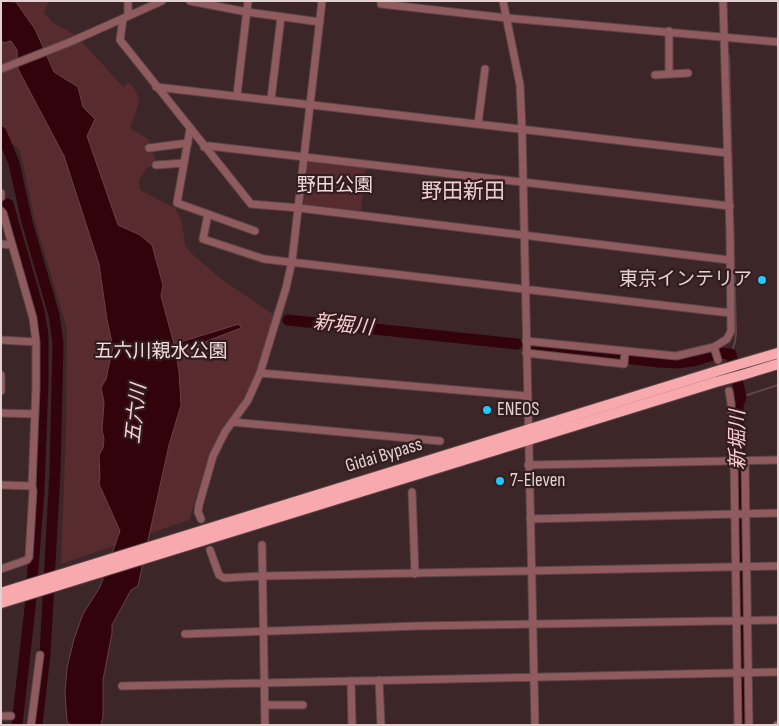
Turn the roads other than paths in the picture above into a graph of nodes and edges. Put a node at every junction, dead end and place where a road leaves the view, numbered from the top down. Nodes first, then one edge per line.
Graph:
1 (128, 1) edge
2 (162, 1) edge
3 (190, 1) edge
4 (248, 1) edge
5 (322, 1) edge
6 (381, 1) edge
7 (434, 1) edge
8 (503, 1) edge
9 (723, 1) edge
10 (433, 10) junction
11 (247, 12) junction
12 (125, 17) junction
13 (281, 17) junction
14 (507, 18) junction
15 (320, 22) junction
16 (669, 31) junction
17 (723, 36) junction
18 (778, 42) edge
19 (1, 69) edge
20 (485, 69) dead end
21 (688, 73) dead end
22 (669, 74) junction
23 (655, 75) dead end
24 (156, 87) junction
25 (237, 95) junction
26 (271, 99) junction
27 (311, 104) junction
28 (478, 124) junction
29 (190, 129) junction
30 (522, 129) junction
31 (188, 143) junction
32 (204, 147) junction
33 (150, 148) dead end
34 (727, 153) junction
35 (305, 157) junction
36 (184, 163) junction
37 (156, 165) dead end
38 (522, 182) junction
39 (1, 193) edge
40 (1, 197) edge
41 (730, 206) junction
42 (298, 208) junction
43 (1, 211) edge
44 (208, 214) junction
45 (255, 231) dead end
46 (523, 235) junction
47 (1, 244) edge
48 (12, 245) junction
49 (729, 260) junction
50 (292, 261) junction
51 (524, 288) junction
52 (730, 313) junction
53 (1, 340) edge
54 (526, 340) junction
55 (36, 342) junction
56 (714, 348) junction
57 (625, 351) junction
58 (526, 353) junction
59 (778, 353) edge
60 (718, 360) dead end
61 (778, 364) edge
62 (739, 370) junction
63 (260, 373) junction
64 (1, 375) edge
65 (1, 391) edge
66 (729, 391) dead end
67 (527, 396) junction
68 (1, 413) edge
69 (34, 414) junction
70 (232, 422) junction
71 (529, 435) junction
72 (440, 441) dead end
73 (778, 460) edge
74 (739, 461) junction
75 (528, 465) junction
76 (1, 485) edge
77 (32, 486) junction
78 (412, 492) dead end
79 (778, 513) edge
80 (740, 514) junction
81 (201, 519) dead end
82 (530, 519) junction
83 (262, 544) dead end
84 (210, 550) dead end
85 (778, 566) edge
86 (741, 567) junction
87 (1, 569) edge
88 (532, 571) junction
89 (415, 574) junction
90 (263, 576) junction
91 (1, 593) edge
92 (18, 593) junction
93 (1, 603) edge
94 (778, 620) edge
95 (742, 621) junction
96 (533, 625) junction
97 (264, 630) junction
98 (185, 634) dead end
99 (40, 655) dead end
100 (778, 672) edge
101 (743, 673) junction
102 (534, 677) junction
103 (379, 680) junction
104 (351, 681) junction
105 (264, 683) junction
106 (122, 686) dead end
107 (264, 705) junction
108 (303, 705) dead end
109 (1, 716) edge
110 (11, 716) dead end
111 (31, 725) edge
112 (265, 725) edge
113 (352, 725) edge
114 (381, 725) edge
115 (534, 725) edge
116 (738, 725) edge
117 (749, 725) edge

1 - 12 street
2 - 12 street
3 - 11 street
4 - 11 street
5 - 15 street
6 - 10 street
7 - 10 street
8 - 14 street
9 - 17 street
10 - 14 street
11 - 13 street
11 - 25 street
12 - 19 street
12 - 24 street
13 - 15 street
13 - 26 street
14 - 16 street
14 - 30 street
15 - 27 street
16 - 17 street
16 - 22 street
17 - 18 street
17 - 34 street
20 - 28 street
21 - 22 street
22 - 23 street
24 - 25 street
24 - 29 street
25 - 26 street
26 - 27 street
27 - 28 street
27 - 35 street
28 - 30 street
29 - 31 street
29 - 32 street
30 - 34 street
30 - 38 street
31 - 33 street
31 - 36 street
32 - 35 street
32 - 42 street
34 - 41 street
35 - 38 street
35 - 42 street
36 - 37 street
36 - 44 street
38 - 41 street
38 - 46 street
39 - 40 street
41 - 49 street
42 - 46 street
42 - 50 street
43 - 48 street
44 - 45 street
44 - 50 street
46 - 49 street
46 - 51 street
47 - 48 street
48 - 55 street
49 - 52 street
50 - 51 street
50 - 63 street
51 - 52 street
51 - 54 street
52 - 56 street
53 - 55 street
54 - 57 street
54 - 58 street
55 - 69 street
56 - 57 street
56 - 60 street
57 - 58 street
58 - 67 street
59 - 62 highway, Gidai Bypass
61 - 62 highway, Gidai Bypass
62 - 71 highway, Gidai Bypass, bridge
63 - 67 street
63 - 70 street
64 - 65 street
66 - 74 street
67 - 71 street
68 - 69 street
69 - 77 street
70 - 72 street
70 - 81 street
71 - 75 street
71 - 92 highway, Gidai Bypass
73 - 74 street
74 - 75 street
74 - 80 street
74 - 80 street
75 - 82 street
76 - 77 street
77 - 87 street
78 - 89 street
79 - 80 street
80 - 82 street
80 - 86 street
80 - 86 street
82 - 88 street
83 - 90 street
84 - 90 street
85 - 86 street
86 - 88 street
86 - 95 street
86 - 95 street
88 - 89 street
88 - 96 street
89 - 90 street
90 - 97 street
91 - 92 highway, Gidai Bypass
92 - 93 highway, Gidai Bypass
94 - 95 street
95 - 96 street
95 - 101 street
95 - 101 street
96 - 97 street
96 - 102 street
97 - 98 street
97 - 105 street
99 - 111 street
100 - 101 street
101 - 102 street
101 - 116 street
101 - 117 street
102 - 103 street
102 - 115 street
103 - 104 street
103 - 114 street
104 - 105 street
104 - 113 street
105 - 106 street
105 - 107 street
107 - 108 street
107 - 112 street
109 - 110 street

